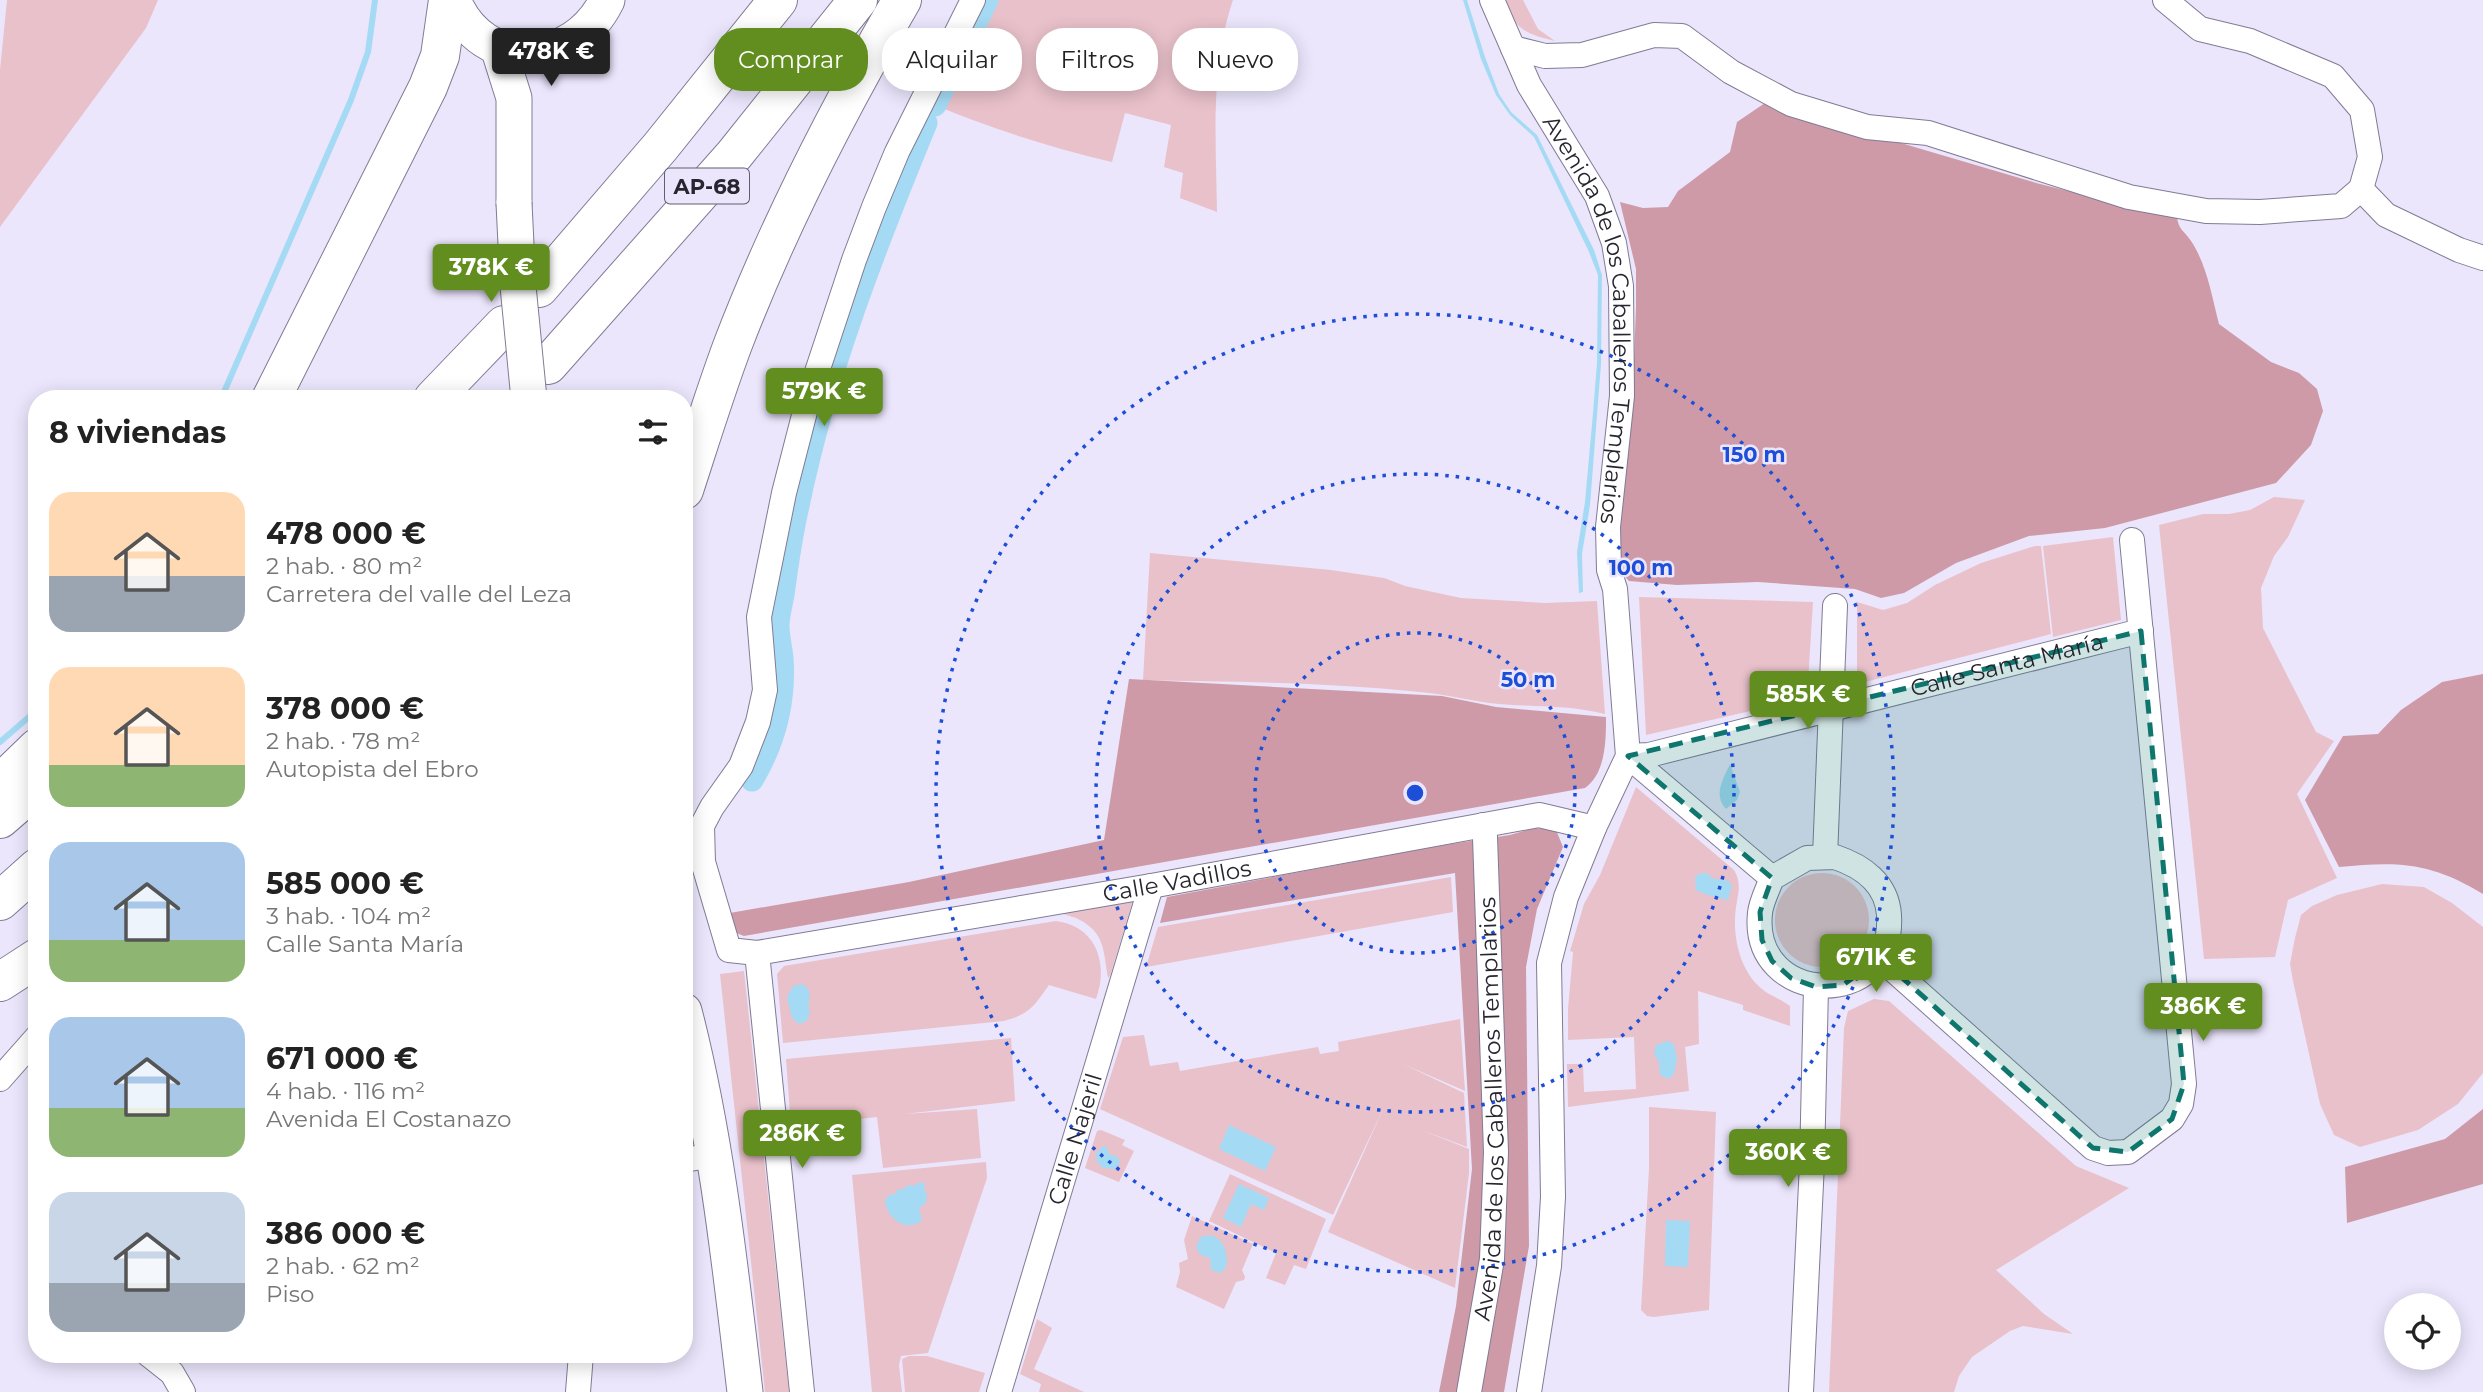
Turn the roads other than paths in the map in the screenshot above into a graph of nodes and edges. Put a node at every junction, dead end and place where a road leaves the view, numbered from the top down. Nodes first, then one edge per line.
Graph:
1 (451, 0) edge
2 (607, 0) edge
3 (778, 0) edge
4 (858, 0) edge
5 (902, 0) edge
6 (973, 0) edge
7 (1492, 0) edge
8 (2165, 0) edge
9 (498, 47) junction
10 (1513, 48) junction
11 (537, 53) junction
12 (514, 98) junction
13 (2361, 189) junction
14 (2483, 258) edge
15 (539, 288) dead end
16 (504, 325) dead end
17 (548, 365) dead end
18 (276, 390) edge
19 (442, 390) edge
20 (528, 390) edge
21 (693, 463) edge
22 (2132, 540) dead end
23 (1835, 606) dead end
24 (2141, 631) junction
25 (1831, 710) junction
26 (1628, 756) junction
27 (28, 757) edge
28 (0, 784) edge
29 (28, 795) edge
30 (0, 819) edge
31 (1483, 825) junction
32 (1594, 828) junction
33 (1825, 857) junction
34 (28, 876) edge
35 (1772, 878) junction
36 (1151, 886) junction
37 (0, 901) edge
38 (757, 953) junction
39 (1880, 958) junction
40 (28, 964) edge
41 (0, 982) edge
42 (1816, 987) junction
43 (693, 1045) edge
44 (28, 1047) edge
45 (0, 1079) edge
46 (699, 1158) edge
47 (159, 1363) edge
48 (580, 1363) edge
49 (183, 1392) edge
50 (578, 1392) edge
51 (745, 1392) edge
52 (802, 1392) edge
53 (999, 1392) edge
54 (1469, 1392) edge
55 (1529, 1392) edge
56 (1801, 1392) edge

1 - 9 main road
1 - 18 highway
2 - 11 main road
3 - 15 highway, AP-68
4 - 17 highway, AP-68
5 - 21 highway
6 - 38 street
7 - 10 street, Avenida de los Caballeros Templarios
8 - 13 street
9 - 11 main road
9 - 12 main road
10 - 13 street
10 - 26 street, Avenida de los Caballeros Templarios
11 - 12 main road
12 - 20 main road, bridge
13 - 14 street
16 - 19 highway
22 - 24 street
23 - 25 street
24 - 25 street, Calle Santa María
24 - 39 street
25 - 26 street, Calle Santa María
25 - 33 street
26 - 32 street, Avenida de los Caballeros Templarios
26 - 35 street
27 - 28 highway
29 - 30 highway
31 - 32 street, Calle Vadillos
31 - 36 street, Calle Vadillos
31 - 54 street, Avenida de los Caballeros Templarios
32 - 55 street, Avenida de los Caballeros Templarios
33 - 35 street
33 - 39 street
34 - 37 highway
35 - 42 street
36 - 38 street, Calle Vadillos
36 - 53 street, Calle Najeril
38 - 52 street
39 - 42 street
40 - 41 highway
42 - 56 street
43 - 46 main road
44 - 45 street
46 - 51 main road
47 - 49 street
48 - 50 street

